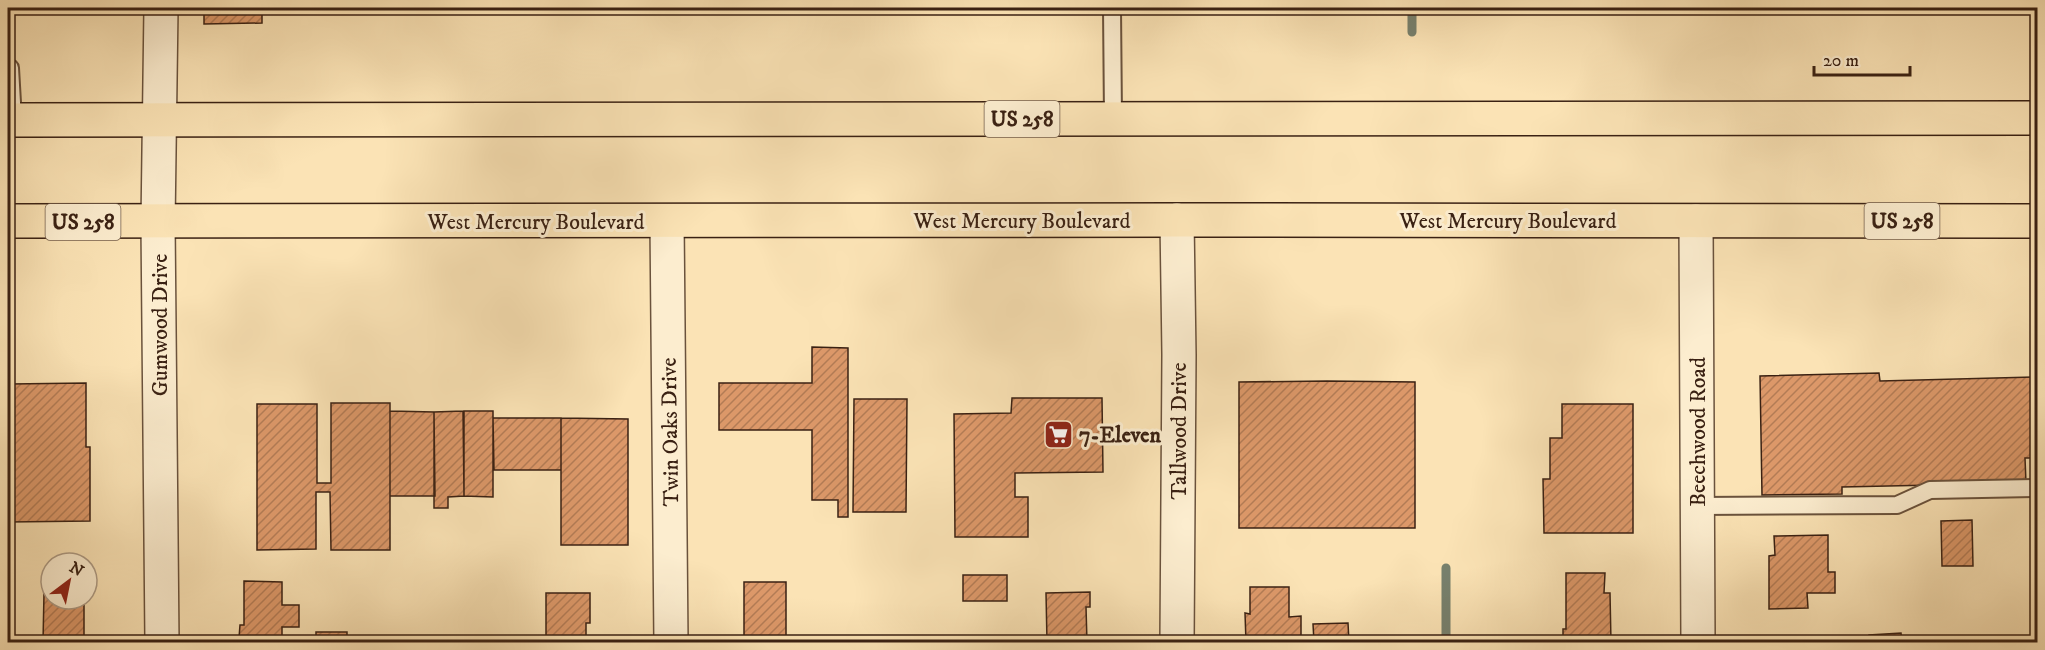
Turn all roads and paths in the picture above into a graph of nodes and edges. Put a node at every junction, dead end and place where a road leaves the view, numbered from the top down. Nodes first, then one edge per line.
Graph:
1 (161, 8) edge
2 (1112, 8) edge
3 (10, 68) dead end
4 (1113, 118) junction
5 (2037, 118) edge
6 (10, 120) edge
7 (160, 120) junction
8 (1177, 220) junction
9 (1696, 220) junction
10 (2037, 221) edge
11 (8, 222) edge
12 (667, 222) junction
13 (158, 223) junction
14 (2037, 488) edge
15 (1697, 506) junction
16 (162, 642) edge
17 (671, 642) edge
18 (1177, 642) edge
19 (1698, 642) edge

1 - 7 street, Gumwood Drive
2 - 4 lane
3 - 6 lane
4 - 5 highway, US 258
4 - 7 highway, US 258
6 - 7 highway, US 258
7 - 13 street, Gumwood Drive
8 - 9 highway, West Mercury Boulevard / US 258
8 - 12 highway, West Mercury Boulevard / US 258
8 - 18 street, Tallwood Drive
9 - 10 highway, West Mercury Boulevard / US 258
9 - 15 street, Beechwood Road
11 - 13 highway, West Mercury Boulevard / US 258
12 - 13 highway, West Mercury Boulevard / US 258
12 - 17 street, Twin Oaks Drive
13 - 16 street, Gumwood Drive
14 - 15 lane
15 - 19 street, Beechwood Road

